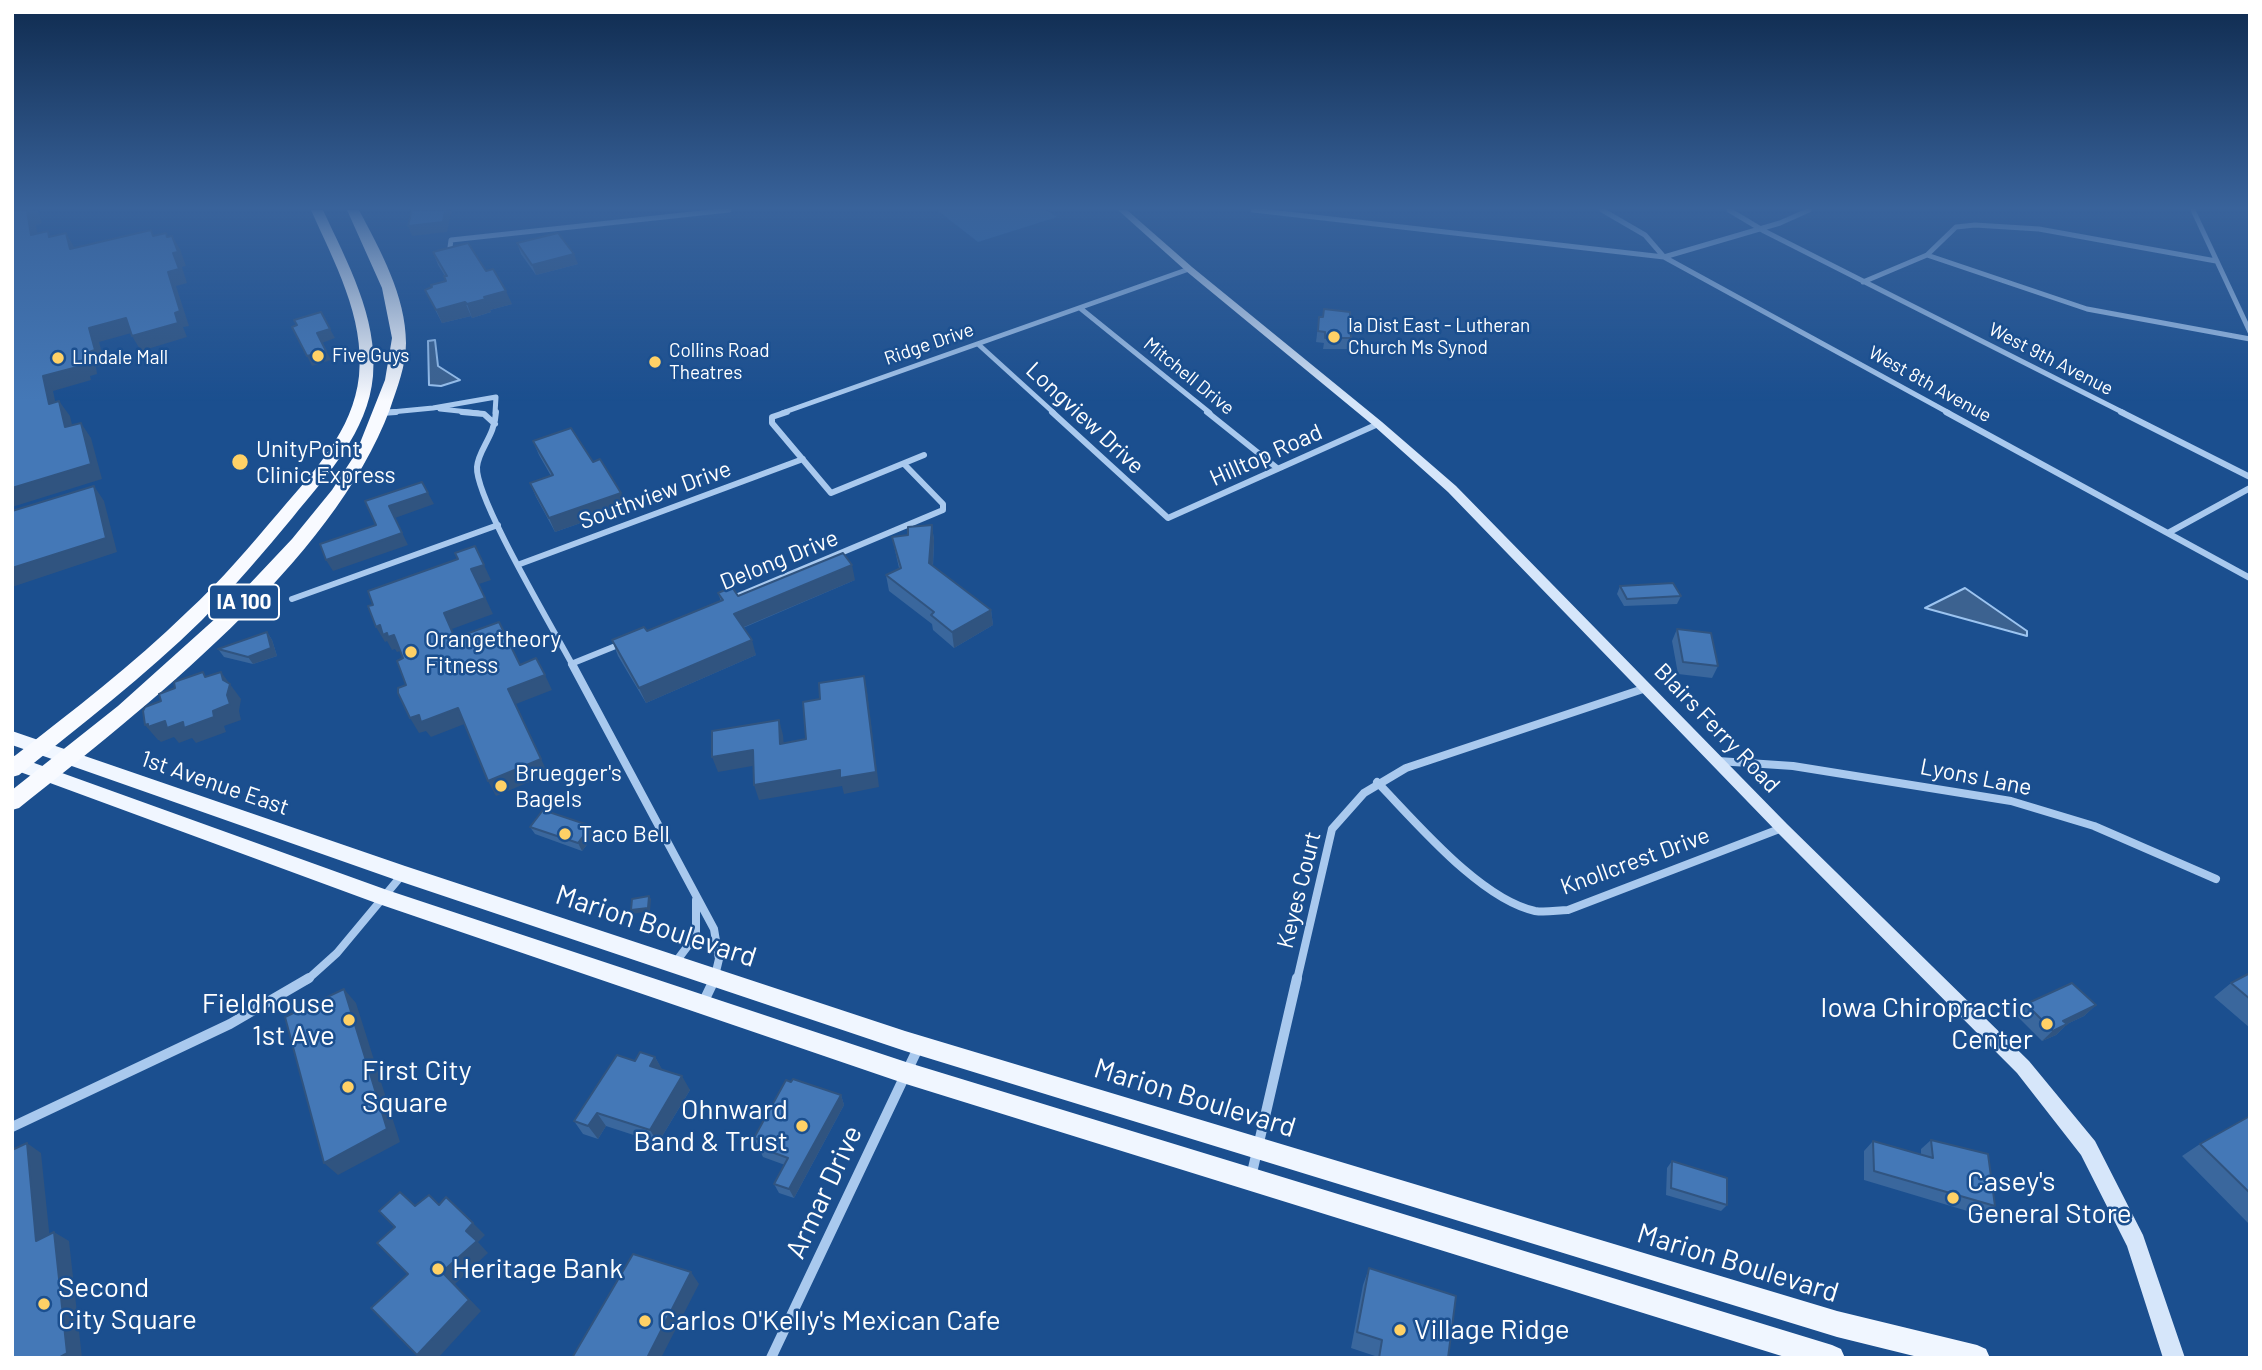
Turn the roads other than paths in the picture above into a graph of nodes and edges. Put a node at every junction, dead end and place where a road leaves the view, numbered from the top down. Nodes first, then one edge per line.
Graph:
1 (344, 274) edge
2 (384, 274) edge
3 (1176, 274) edge
4 (1195, 274) edge
5 (1695, 274) edge
6 (1847, 274) edge
7 (1882, 274) edge
8 (1983, 274) edge
9 (2222, 274) edge
10 (1863, 282) junction
11 (1080, 309) junction
12 (2250, 332) edge
13 (2250, 339) edge
14 (978, 344) junction
15 (433, 408) junction
16 (380, 413) junction
17 (495, 424) junction
18 (1378, 424) junction
19 (924, 455) dead end
20 (803, 459) junction
21 (905, 466) junction
22 (1277, 468) junction
23 (2250, 477) edge
24 (2250, 488) edge
25 (1168, 518) joint
26 (498, 525) junction
27 (2168, 533) junction
28 (520, 564) junction
29 (2250, 578) edge
30 (292, 599) dead end
31 (719, 603) edge
32 (630, 640) edge
33 (572, 664) junction
34 (1646, 688) junction
35 (12, 738) edge
36 (39, 748) junction
37 (69, 758) junction
38 (1717, 761) junction
39 (15, 765) edge
40 (48, 774) junction
41 (1377, 782) junction
42 (12, 802) edge
43 (1782, 828) junction
44 (403, 874) junction
45 (2216, 879) dead end
46 (696, 895) junction
47 (383, 897) junction
48 (674, 964) junction
49 (717, 978) junction
50 (702, 1003) junction
51 (919, 1045) junction
52 (906, 1073) junction
53 (12, 1127) edge
54 (1259, 1149) junction
55 (1251, 1177) junction
56 (771, 1358) edge
57 (1832, 1358) edge
58 (1978, 1358) edge
59 (2174, 1358) edge

1 - 36 highway, IA 100
2 - 16 highway, IA 100
3 - 11 street, Ridge Drive
4 - 18 main road, Blairs Ferry Road
5 - 27 street, West 8th Avenue
6 - 10 street, West 9th Avenue
7 - 10 street
8 - 13 street
9 - 12 street
10 - 23 street, West 9th Avenue
11 - 14 street, Ridge Drive
11 - 22 street, Mitchell Drive
14 - 20 street, Ridge Drive
14 - 25 street, Longview Drive
15 - 16 street
15 - 17 street
15 - 17 street
16 - 37 highway, IA 100
17 - 26 street
18 - 22 street, Hilltop Road
18 - 34 main road, Blairs Ferry Road
19 - 21 street
20 - 21 street, Ridge Drive
20 - 28 street, Southview Drive
21 - 31 street, Delong Drive
22 - 25 street, Hilltop Road
24 - 27 street
26 - 28 street
26 - 30 street
27 - 29 street, West 8th Avenue
28 - 33 street
32 - 33 street
33 - 46 street
34 - 38 main road, Blairs Ferry Road
34 - 41 street, Keyes Court
35 - 36 main road, 1st Avenue East
36 - 37 main road, 1st Avenue East
36 - 39 highway, IA 100
37 - 40 highway, IA 100
37 - 44 main road, 1st Avenue East
38 - 43 main road, Blairs Ferry Road
38 - 45 street, Lyons Lane
39 - 40 main road, 1st Avenue East
40 - 42 highway, IA 100
40 - 47 main road, 1st Avenue East
41 - 43 street, Knollcrest Drive
41 - 54 street, Keyes Court
43 - 59 main road, Blairs Ferry Road
44 - 47 street
44 - 48 main road, Marion Boulevard
46 - 48 street
46 - 49 street
47 - 50 main road
47 - 53 street
48 - 49 main road, Marion Boulevard
49 - 50 street
49 - 51 main road, Marion Boulevard
50 - 52 main road
51 - 52 street, Armar Drive
51 - 54 main road, Marion Boulevard
52 - 55 main road
52 - 56 street, Armar Drive
54 - 55 street, Keyes Court
54 - 58 main road, Marion Boulevard
55 - 57 main road

